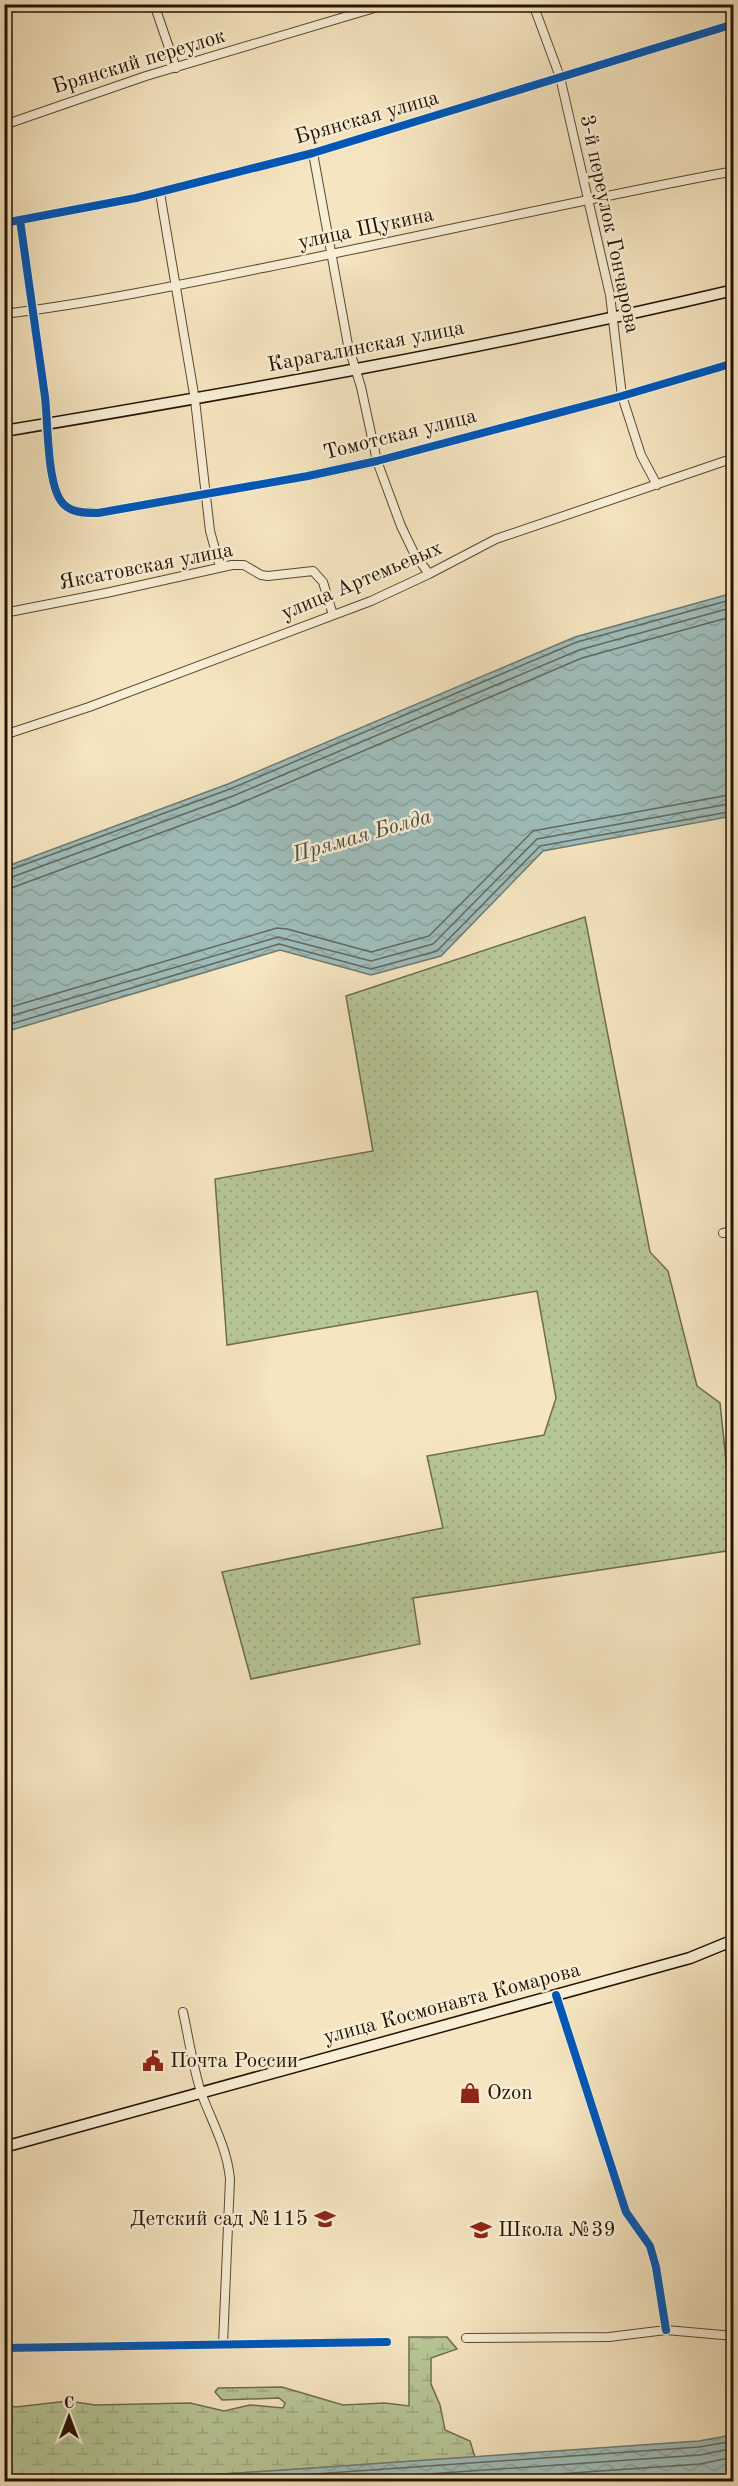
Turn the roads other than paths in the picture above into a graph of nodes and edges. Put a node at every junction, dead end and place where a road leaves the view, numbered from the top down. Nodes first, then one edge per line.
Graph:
1 (154, 4) edge
2 (388, 4) edge
3 (533, 4) edge
4 (734, 24) edge
5 (176, 68) junction
6 (560, 77) junction
7 (4, 124) edge
8 (313, 153) junction
9 (734, 171) edge
10 (160, 193) junction
11 (588, 199) junction
12 (20, 220) junction
13 (4, 224) edge
14 (330, 255) junction
15 (177, 286) junction
16 (734, 290) edge
17 (33, 310) junction
18 (4, 314) edge
19 (613, 319) junction
20 (734, 363) edge
21 (355, 369) junction
22 (622, 396) junction
23 (195, 400) junction
24 (47, 424) junction
25 (4, 430) edge
26 (734, 458) edge
27 (376, 461) junction
28 (657, 484) junction
29 (206, 495) junction
30 (220, 567) junction
31 (429, 574) junction
32 (4, 613) edge
33 (333, 615) junction
34 (4, 735) edge
35 (734, 1231) edge
36 (723, 1233) dead end
37 (734, 1940) edge
38 (556, 1995) junction
39 (183, 2012) dead end
40 (201, 2092) junction
41 (4, 2147) edge
42 (666, 2330) junction
43 (734, 2336) edge
44 (466, 2338) dead end
45 (387, 2342) dead end
46 (223, 2344) junction
47 (4, 2348) edge

1 - 5 street
2 - 5 street, Брянский переулок
3 - 6 street, 3-й переулок Гончарова
4 - 6 street, Брянская улица
5 - 7 street, Брянский переулок
6 - 8 street, Брянская улица
6 - 11 street, 3-й переулок Гончарова
8 - 10 street, Брянская улица
8 - 14 street
9 - 11 street, улица Щукина
10 - 12 street, Брянская улица
10 - 15 street
11 - 14 street, улица Щукина
11 - 19 street, 3-й переулок Гончарова
12 - 13 street, Брянская улица
12 - 17 street
14 - 15 street, улица Щукина
14 - 21 street
15 - 17 street, улица Щукина
15 - 23 street
16 - 19 main road, Карагалинская улица
17 - 18 street, улица Щукина
17 - 24 street
19 - 21 main road, Карагалинская улица
19 - 22 street, 3-й переулок Гончарова
20 - 22 street, Томотская улица
21 - 23 main road, Карагалинская улица
21 - 27 street
22 - 27 street, Томотская улица
22 - 28 street, 3-й переулок Гончарова
23 - 24 main road, Карагалинская улица
23 - 29 street
24 - 25 main road, Карагалинская улица
24 - 29 street, Томотская улица
26 - 28 street, улица Артемьевых
27 - 29 street, Томотская улица
27 - 31 street
28 - 31 street, улица Артемьевых
29 - 30 street
30 - 32 street, Яксатовская улица
30 - 33 street, Яксатовская улица
31 - 33 street, улица Артемьевых
33 - 34 street, улица Артемьевых
35 - 36 street
37 - 38 main road, улица Космонавта Комарова
38 - 40 main road, улица Космонавта Комарова
38 - 42 street
39 - 40 street
40 - 41 main road, улица Космонавта Комарова
40 - 46 street
42 - 43 street
42 - 44 street
45 - 46 street
46 - 47 street

